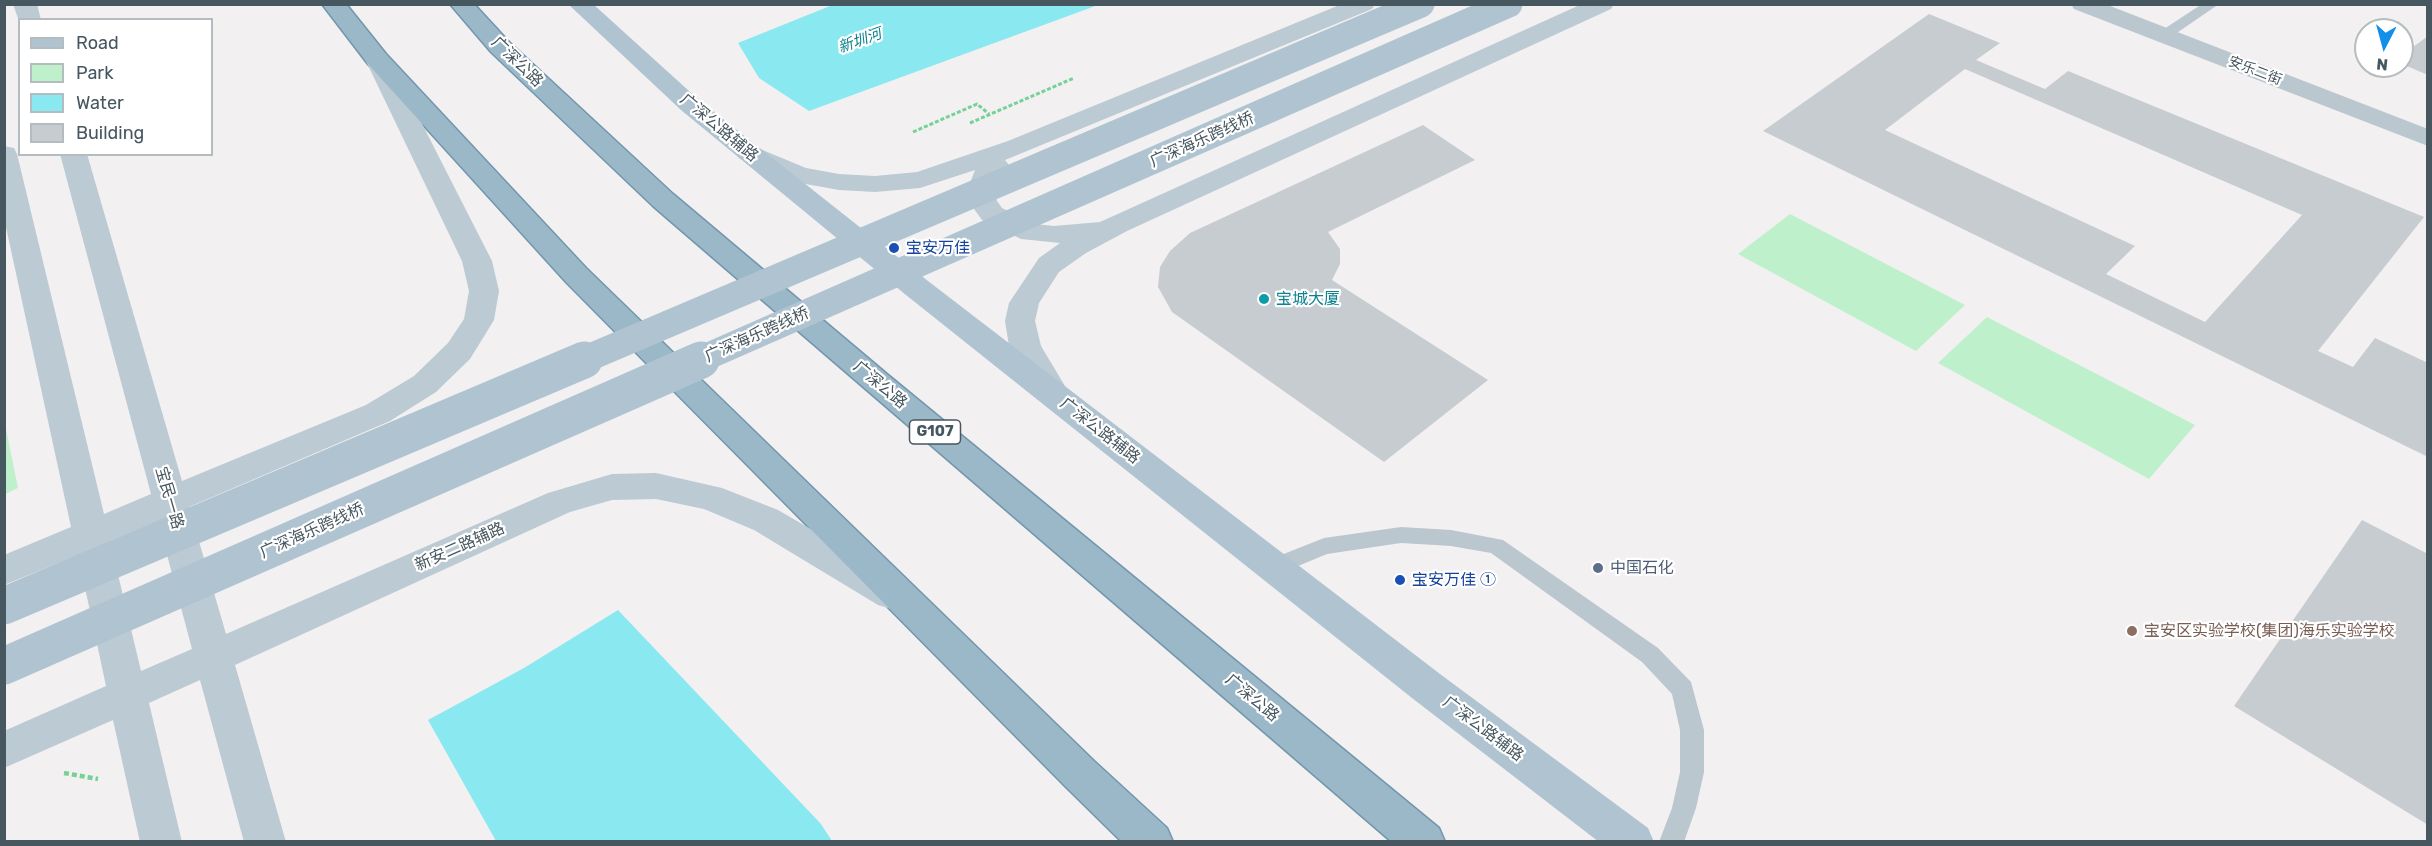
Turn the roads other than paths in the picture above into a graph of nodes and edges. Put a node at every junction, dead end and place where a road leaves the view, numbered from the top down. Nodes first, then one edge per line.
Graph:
1 (333, 4) edge
2 (461, 4) edge
3 (579, 4) edge
4 (1364, 4) edge
5 (1421, 4) edge
6 (1509, 4) edge
7 (1603, 4) edge
8 (2082, 4) edge
9 (2211, 4) edge
10 (2163, 36) junction
11 (377, 59) junction
12 (2427, 138) edge
13 (1017, 147) junction
14 (748, 152) junction
15 (4, 154) edge
16 (74, 156) edge
17 (1117, 225) junction
18 (1055, 396) junction
19 (171, 503) junction
20 (92, 535) junction
21 (1274, 567) junction
22 (4, 571) edge
23 (4, 606) edge
24 (917, 610) junction
25 (214, 657) junction
26 (4, 666) edge
27 (128, 695) junction
28 (4, 750) edge
29 (161, 842) edge
30 (266, 842) edge
31 (1152, 842) edge
32 (1424, 842) edge
33 (1634, 842) edge
34 (1671, 842) edge

1 - 11 highway
2 - 32 highway, 广深公路 / G107
3 - 14 main road, 广深公路辅路
4 - 13 main road
5 - 23 main road, bridge
6 - 26 main road, 广深海乐跨线桥, bridge
7 - 17 main road
8 - 10 street, 安乐二街
9 - 10 lane
10 - 12 street, 安乐二街
11 - 19 main road
11 - 24 highway
13 - 14 main road
13 - 17 main road
14 - 18 main road, 广深公路辅路
15 - 20 main road
16 - 19 main road, 宝民一路
17 - 18 main road
18 - 21 main road, 广深公路辅路
19 - 20 main road
19 - 25 main road, 宝民一路
20 - 22 main road
20 - 27 main road
21 - 33 main road, 广深公路辅路
21 - 34 lane
24 - 25 main road, 新安二路辅路
24 - 31 highway
25 - 27 main road, 新安二路辅路
25 - 30 main road, 宝民一路
27 - 28 main road, 新安二路辅路
27 - 29 main road

